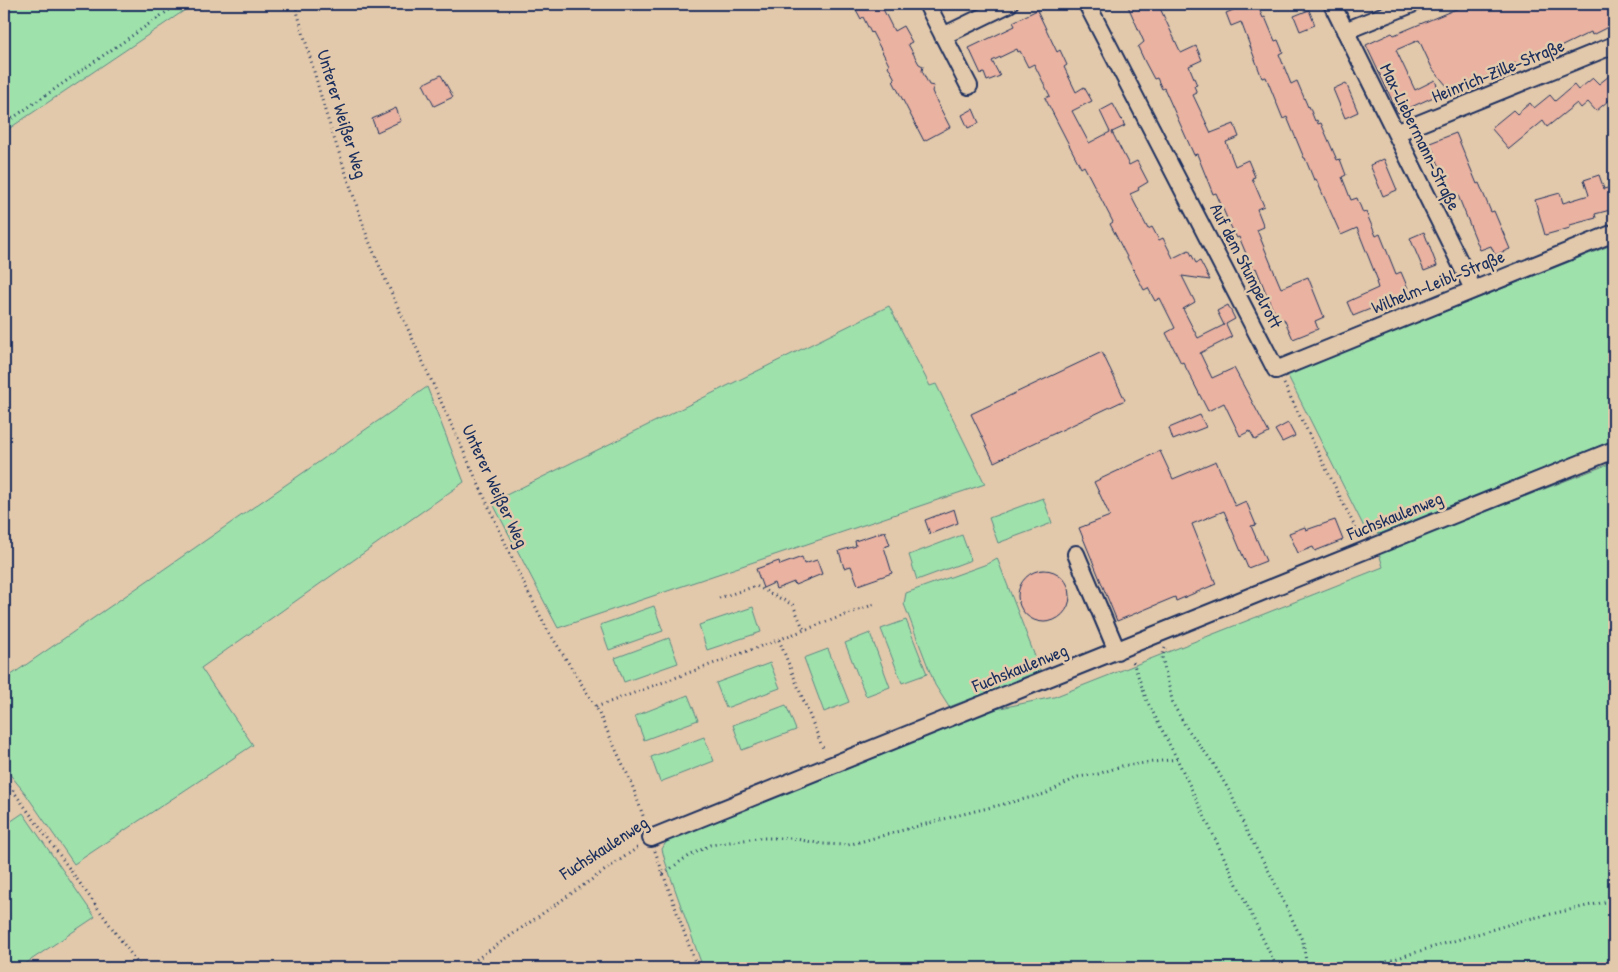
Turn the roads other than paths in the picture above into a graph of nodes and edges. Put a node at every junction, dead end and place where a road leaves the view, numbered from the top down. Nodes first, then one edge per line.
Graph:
1 (927, 4) edge
2 (1008, 4) edge
3 (1087, 4) edge
4 (1332, 4) edge
5 (1412, 4) edge
6 (1345, 31) junction
7 (943, 36) junction
8 (1614, 45) edge
9 (969, 86) dead end
10 (1396, 134) junction
11 (1614, 232) edge
12 (1473, 289) junction
13 (1276, 370) joint
14 (1614, 450) edge
15 (1076, 554) dead end
16 (1117, 651) junction
17 (651, 838) road end

1 - 7 street
2 - 7 street
3 - 13 street, Auf dem Stumpelrott
4 - 6 street, Max-Liebermann-Straße
5 - 6 street
6 - 10 street, Max-Liebermann-Straße
7 - 9 street
8 - 10 street, Heinrich-Zille-Straße
10 - 12 street, Max-Liebermann-Straße
11 - 12 street, Wilhelm-Leibl-Straße
12 - 13 street, Wilhelm-Leibl-Straße
14 - 16 street, Fuchskaulenweg
15 - 16 street
16 - 17 street, Fuchskaulenweg

